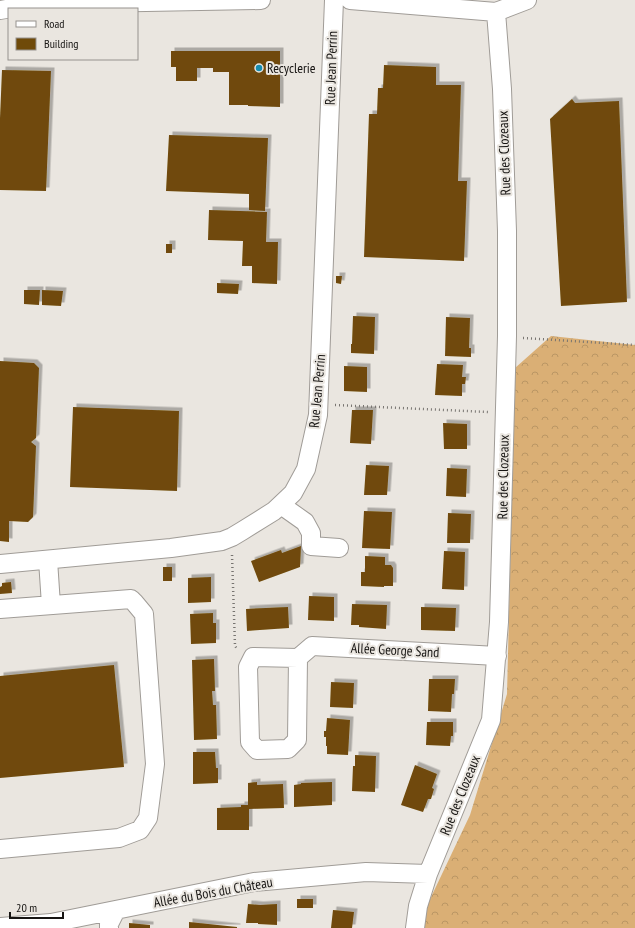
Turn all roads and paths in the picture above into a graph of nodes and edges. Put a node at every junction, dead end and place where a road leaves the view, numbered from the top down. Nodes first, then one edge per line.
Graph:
1 (261, 0) edge
2 (334, 0) edge
3 (350, 0) edge
4 (527, 0) edge
5 (12, 8) edge
6 (496, 12) junction
7 (507, 336) junction
8 (635, 345) edge
9 (319, 404) junction
10 (505, 413) junction
11 (281, 505) junction
12 (232, 536) junction
13 (339, 548) dead end
14 (48, 560) junction
15 (0, 564) edge
16 (51, 606) junction
17 (0, 609) edge
18 (497, 656) junction
19 (298, 658) junction
20 (248, 667) junction
21 (0, 849) edge
22 (428, 874) junction
23 (116, 910) junction
24 (0, 927) edge
25 (109, 928) edge
26 (415, 928) edge

1 - 5 street
2 - 9 street, Rue Jean Perrin
3 - 6 street
4 - 6 street
6 - 7 street, Rue des Clozeaux
7 - 8 path
7 - 10 street, Rue des Clozeaux
9 - 10 path
9 - 11 street, Rue Jean Perrin
10 - 18 street, Rue des Clozeaux
11 - 12 street, Rue Jean Perrin
11 - 13 street
12 - 14 street, Rue Jean Perrin
12 - 20 path
14 - 15 street, Rue Jean Perrin
14 - 16 street
16 - 17 street
16 - 21 street
18 - 19 street, Allée George Sand
18 - 22 street, Rue des Clozeaux
19 - 20 street
19 - 20 street
22 - 23 street, Allée du Bois du Château
22 - 26 street, Rue des Clozeaux
23 - 24 street, Allée du Bois du Château
23 - 25 street

